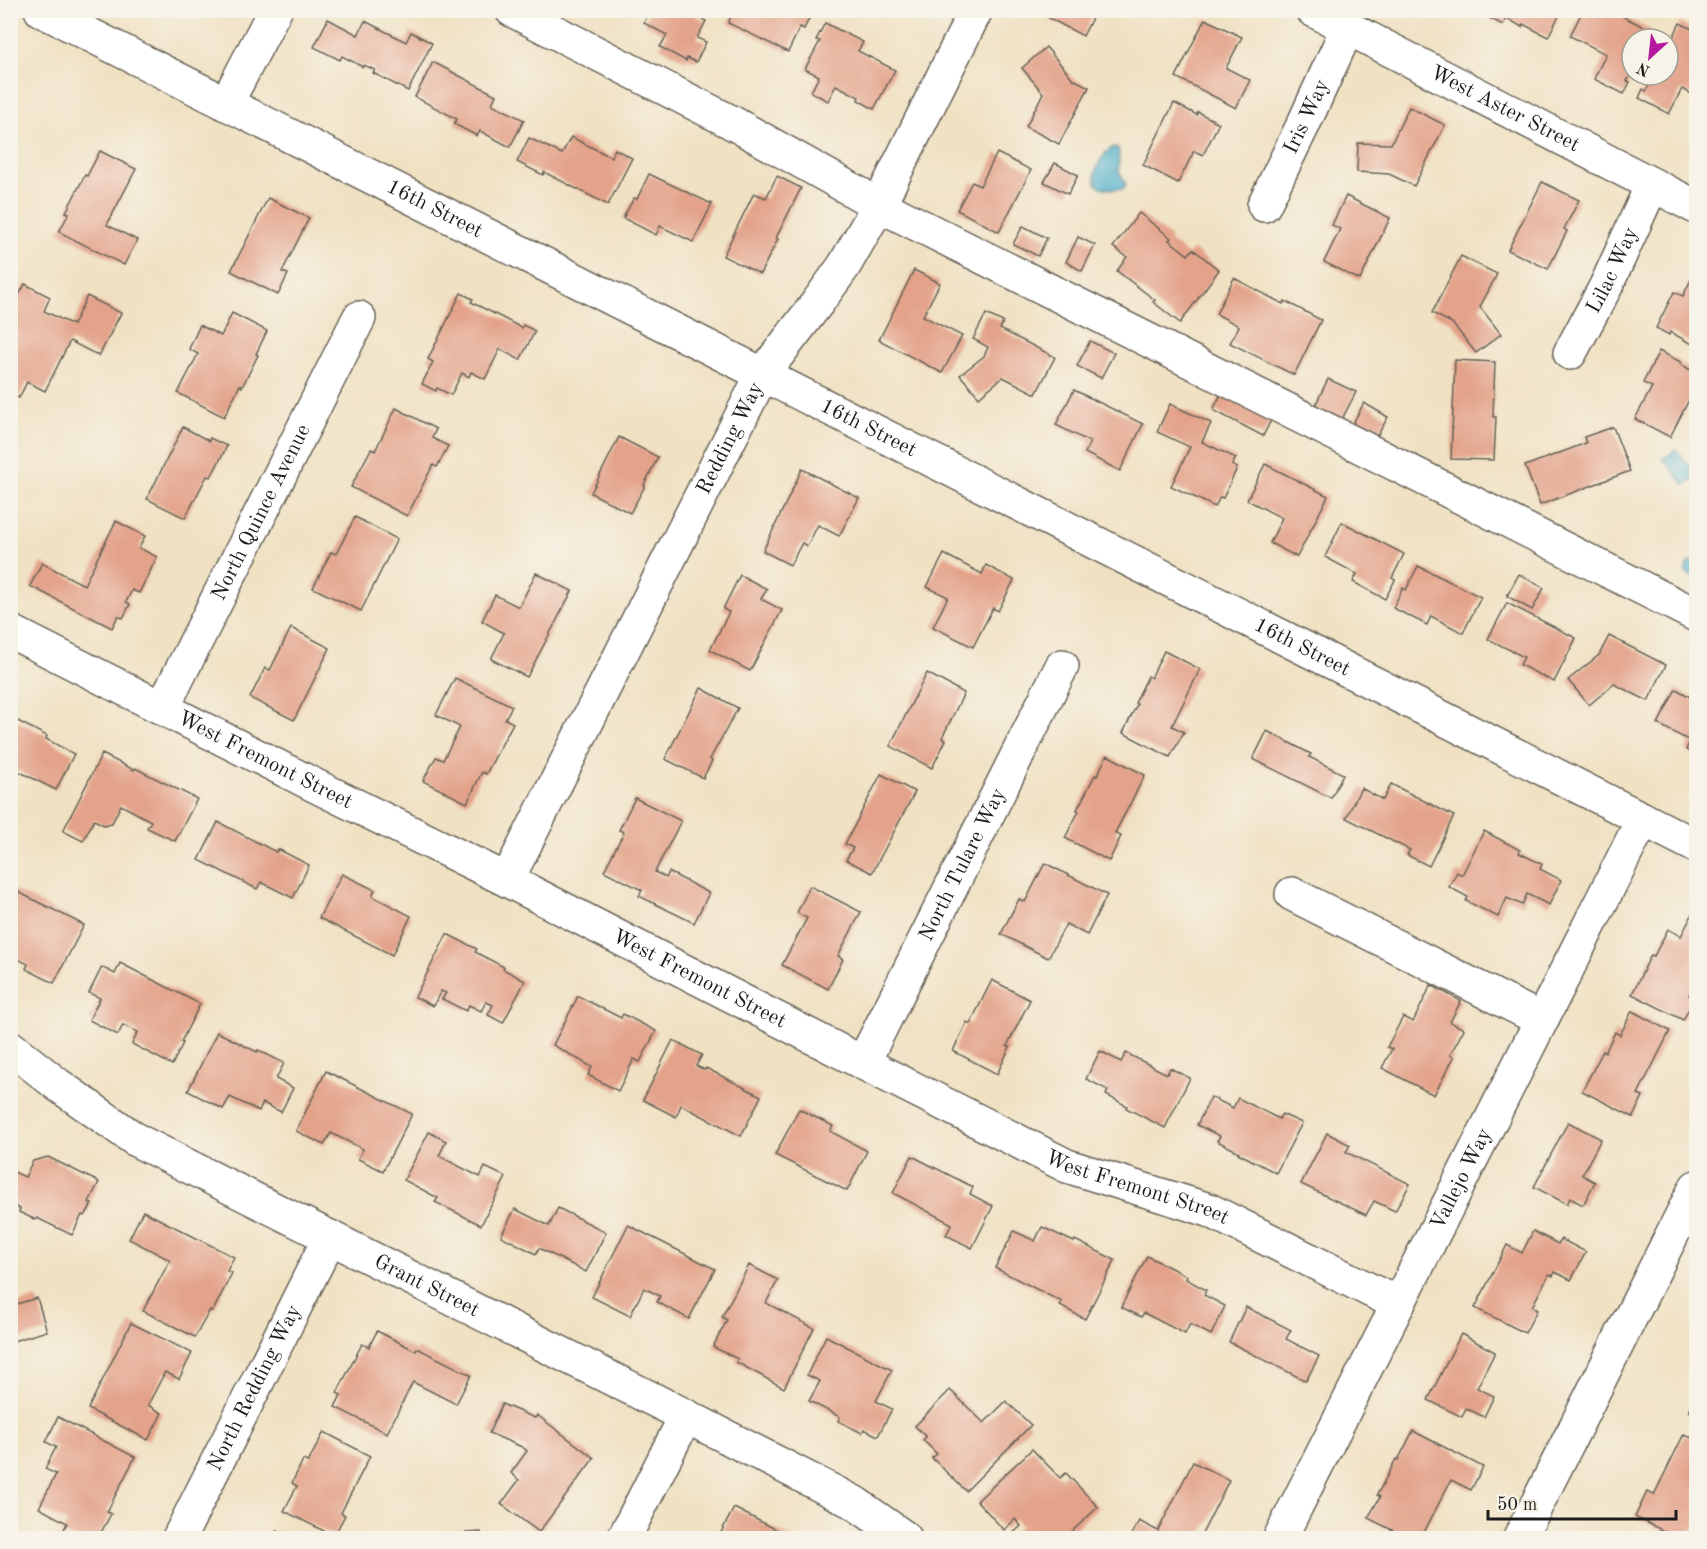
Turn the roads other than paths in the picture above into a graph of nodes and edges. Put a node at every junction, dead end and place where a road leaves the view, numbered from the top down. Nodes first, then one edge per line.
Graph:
1 (41, 10) edge
2 (276, 10) edge
3 (512, 10) edge
4 (1313, 10) edge
5 (966, 14) edge
6 (1347, 28) junction
7 (226, 104) junction
8 (1652, 185) junction
9 (879, 205) junction
10 (1264, 205) dead end
11 (1696, 207) edge
12 (359, 318) dead end
13 (1570, 353) dead end
14 (762, 375) junction
15 (1696, 615) edge
16 (10, 631) edge
17 (1062, 666) dead end
18 (164, 707) junction
19 (1643, 819) junction
20 (1696, 846) edge
21 (507, 880) junction
22 (1292, 894) dead end
23 (1542, 1020) junction
24 (10, 1047) edge
25 (863, 1064) junction
26 (1696, 1186) edge
27 (330, 1237) junction
28 (1398, 1304) junction
29 (686, 1416) junction
30 (179, 1539) edge
31 (624, 1539) edge
32 (905, 1539) edge
33 (1280, 1539) edge
34 (1520, 1539) edge

1 - 7 street, 16th Street
2 - 7 street
3 - 9 street
4 - 6 street, West Aster Street
5 - 9 street, Redding Way
6 - 8 street, West Aster Street
6 - 10 street, Iris Way
7 - 14 street, 16th Street
8 - 11 street, West Aster Street
8 - 13 street, Lilac Way
9 - 14 street, Redding Way
9 - 15 street
12 - 18 street, North Quince Avenue
14 - 19 street, 16th Street
14 - 21 street, Redding Way
16 - 18 street, West Fremont Street
17 - 25 street, North Tulare Way
18 - 21 street, West Fremont Street
19 - 20 street, 16th Street
19 - 23 street, Vallejo Way
21 - 25 street, West Fremont Street
22 - 23 street
23 - 28 street, Vallejo Way
24 - 27 street, Grant Street
25 - 28 street, West Fremont Street
26 - 34 street
27 - 29 street, Grant Street
27 - 30 street, North Redding Way
28 - 33 street, Vallejo Way
29 - 31 street
29 - 32 street, Grant Street

